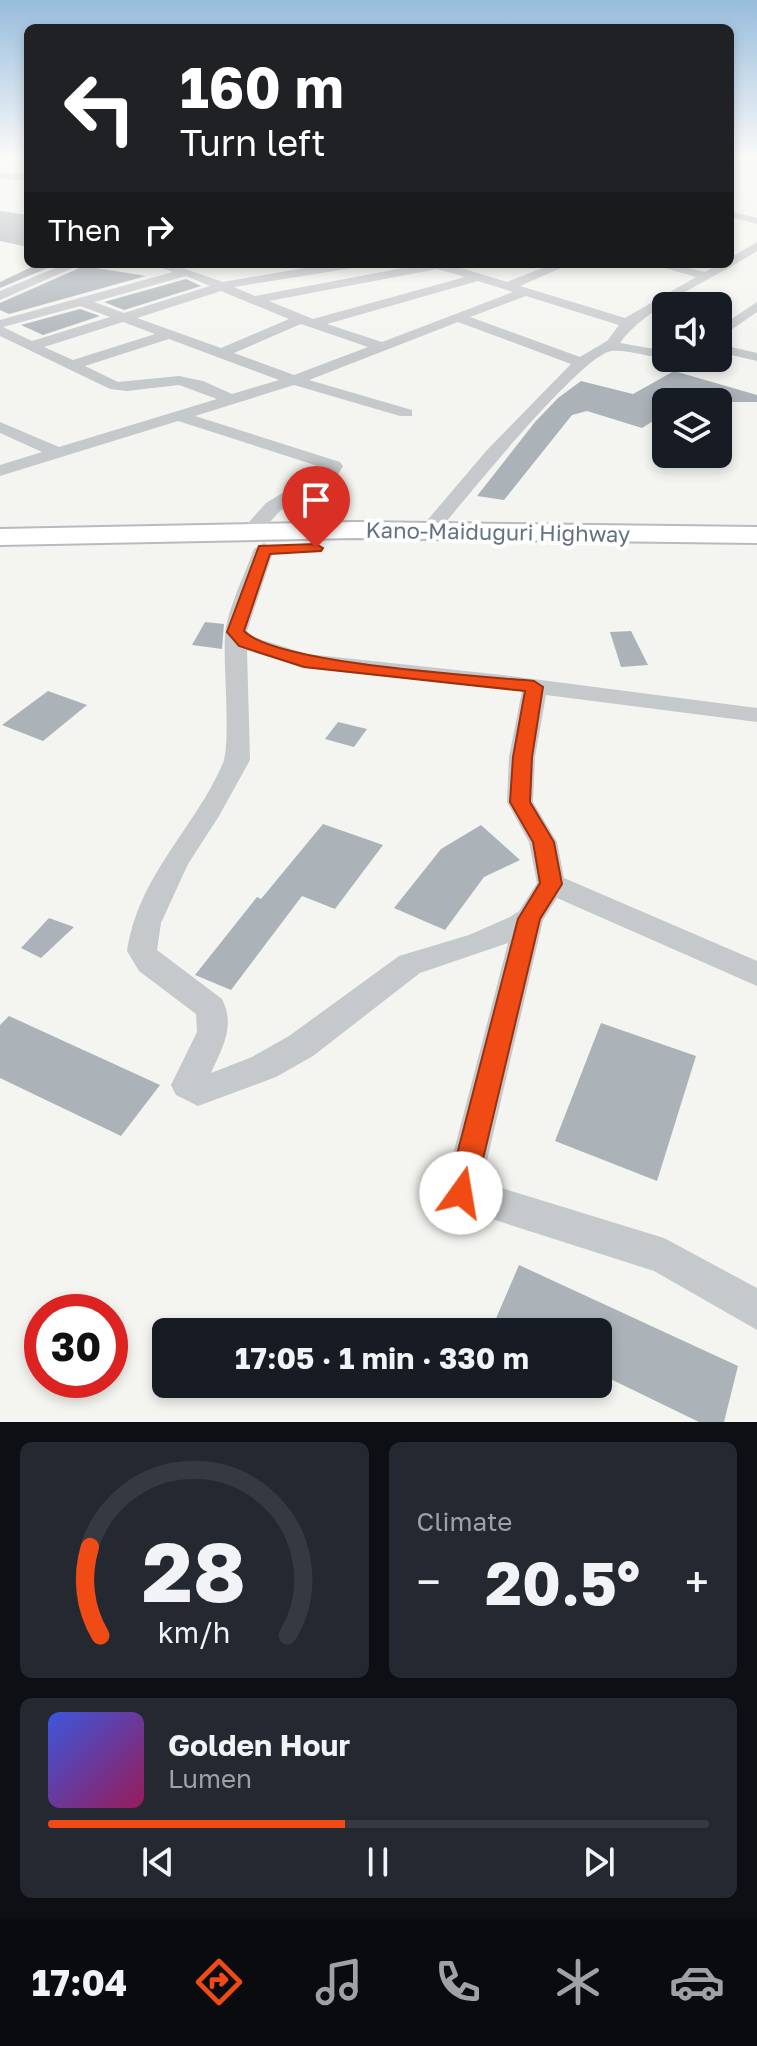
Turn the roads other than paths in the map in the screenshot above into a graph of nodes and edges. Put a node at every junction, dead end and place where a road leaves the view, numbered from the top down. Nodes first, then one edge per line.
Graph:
1 (757, 246) edge
2 (734, 259) edge
3 (734, 260) edge
4 (757, 261) edge
5 (66, 268) edge
6 (172, 268) edge
7 (312, 268) edge
8 (419, 268) edge
9 (450, 268) edge
10 (554, 268) edge
11 (673, 268) edge
12 (721, 268) edge
13 (187, 272) junction
14 (480, 277) junction
15 (709, 277) junction
16 (509, 286) junction
17 (221, 287) junction
18 (527, 291) junction
19 (0, 296) edge
20 (251, 299) junction
21 (79, 301) junction
22 (757, 306) edge
23 (459, 318) junction
24 (122, 319) junction
25 (307, 322) junction
26 (627, 323) junction
27 (0, 324) edge
28 (732, 325) edge
29 (0, 331) edge
30 (166, 335) junction
31 (31, 346) junction
32 (608, 346) junction
33 (384, 347) junction
34 (732, 351) edge
35 (652, 353) edge
36 (219, 354) junction
37 (757, 357) edge
38 (581, 362) junction
39 (72, 365) junction
40 (294, 380) junction
41 (233, 401) junction
42 (406, 413) dead end
43 (179, 416) junction
44 (0, 427) edge
45 (58, 453) junction
46 (0, 471) edge
47 (429, 530) junction
48 (757, 535) edge
49 (0, 537) edge
50 (257, 541) junction
51 (757, 553) edge
52 (0, 556) edge
53 (236, 632) junction
54 (534, 687) junction
55 (757, 715) edge
56 (551, 884) junction
57 (529, 919) junction
58 (757, 974) edge
59 (757, 1310) edge

1 - 2 street
3 - 4 street
5 - 19 street
6 - 13 street
7 - 17 street
8 - 20 street
9 - 14 street
10 - 16 street
11 - 15 street
12 - 15 street
13 - 17 street
13 - 21 street
14 - 16 street
14 - 25 street
15 - 26 street
16 - 18 street
17 - 20 street
17 - 24 street
18 - 23 street
18 - 26 street
20 - 25 street
21 - 24 street
21 - 27 street
22 - 28 street
23 - 33 street
23 - 38 street
24 - 30 street
24 - 31 street
25 - 33 street
25 - 36 street
26 - 32 street
29 - 31 street
30 - 36 street
30 - 39 street
31 - 39 street
32 - 35 street
32 - 38 street
33 - 40 street
34 - 37 street
36 - 40 street
38 - 47 street
39 - 41 street
40 - 41 street
40 - 42 street
41 - 43 street
43 - 45 street
43 - 50 street
44 - 45 street
45 - 46 street
47 - 48 highway, Kano-Maiduguri Highway
47 - 50 highway, Kano-Maiduguri Highway
49 - 50 highway, Kano-Maiduguri Highway
50 - 51 highway, Kano-Maiduguri Highway
50 - 52 highway, Kano-Maiduguri Highway
50 - 53 street
53 - 54 street
53 - 57 street
54 - 55 street
54 - 56 street
56 - 57 street
56 - 58 street
57 - 59 street

